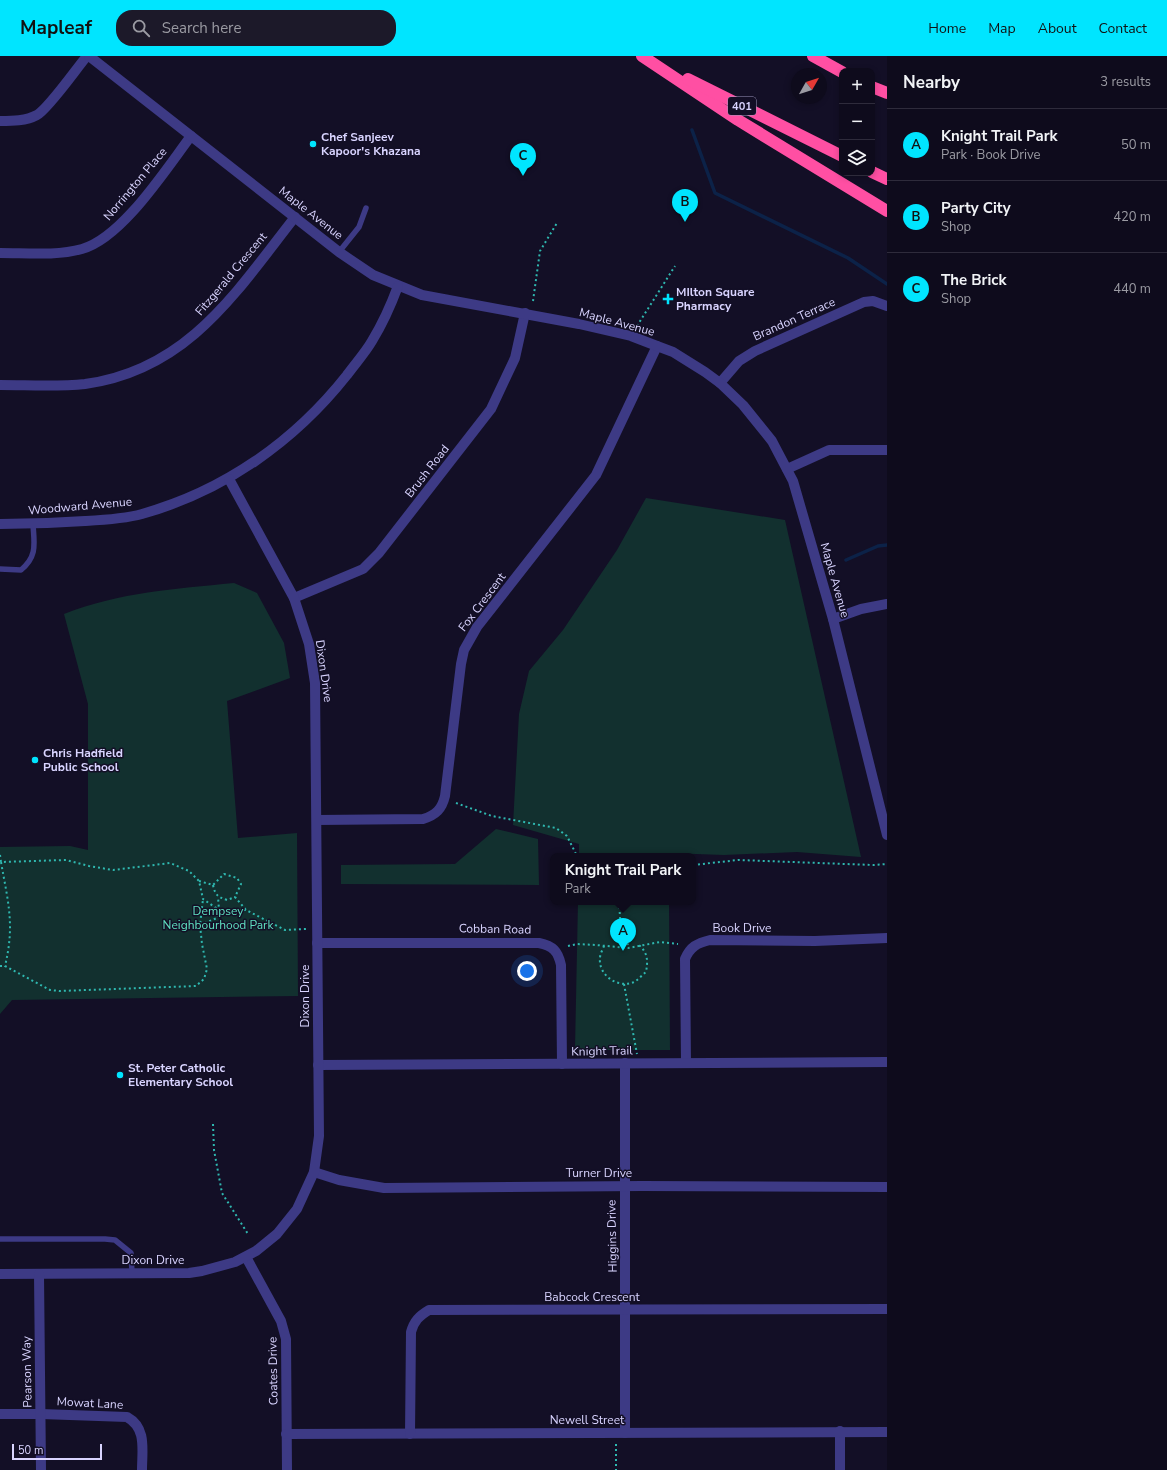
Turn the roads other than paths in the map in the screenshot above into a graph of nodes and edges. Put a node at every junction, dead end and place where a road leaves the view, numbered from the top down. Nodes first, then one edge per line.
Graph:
1 (88, 56) edge
2 (642, 56) edge
3 (813, 56) edge
4 (839, 70) edge
5 (875, 87) edge
6 (887, 93) edge
7 (0, 121) edge
8 (191, 136) junction
9 (839, 154) edge
10 (875, 173) edge
11 (887, 179) edge
12 (366, 208) dead end
13 (887, 211) edge
14 (295, 217) junction
15 (339, 252) junction
16 (0, 253) edge
17 (398, 286) junction
18 (887, 306) edge
19 (525, 313) junction
20 (657, 346) junction
21 (720, 383) junction
22 (0, 385) edge
23 (887, 450) edge
24 (787, 469) junction
25 (229, 479) junction
26 (0, 524) edge
27 (33, 524) junction
28 (0, 569) edge
29 (294, 598) junction
30 (887, 604) edge
31 (833, 619) junction
32 (317, 820) junction
33 (887, 834) edge
34 (887, 938) edge
35 (317, 943) junction
36 (887, 1062) edge
37 (625, 1063) junction
38 (562, 1064) junction
39 (686, 1064) junction
40 (318, 1065) junction
41 (314, 1172) junction
42 (624, 1186) junction
43 (887, 1186) edge
44 (0, 1239) edge
45 (246, 1257) junction
46 (132, 1273) junction
47 (0, 1274) edge
48 (39, 1274) junction
49 (887, 1309) edge
50 (625, 1310) junction
51 (0, 1414) edge
52 (41, 1414) junction
53 (840, 1431) junction
54 (887, 1432) edge
55 (626, 1433) junction
56 (286, 1434) junction
57 (410, 1434) junction
58 (41, 1470) edge
59 (142, 1470) edge
60 (287, 1470) edge
61 (840, 1470) edge

1 - 7 street
1 - 8 street, Maple Avenue
2 - 9 highway, 401
2 - 13 highway
3 - 4 highway
5 - 6 highway
8 - 14 street, Maple Avenue
8 - 16 street, Norrington Place
10 - 11 highway
12 - 15 lane
14 - 15 street, Maple Avenue
14 - 22 street, Fitzgerald Crescent
15 - 17 street, Maple Avenue
17 - 19 street, Maple Avenue
17 - 25 street, Woodward Avenue
18 - 21 street, Brandon Terrace
19 - 20 street, Maple Avenue
19 - 29 street, Brush Road
20 - 21 street, Maple Avenue
20 - 32 street, Fox Crescent
21 - 24 street, Maple Avenue
23 - 24 street
24 - 31 street, Maple Avenue
25 - 27 street, Woodward Avenue
25 - 29 street, Dixon Drive
26 - 27 street, Woodward Avenue
27 - 28 lane
29 - 32 street, Dixon Drive
30 - 31 street
31 - 33 street, Maple Avenue
32 - 35 street, Dixon Drive
34 - 39 street, Book Drive
35 - 38 street, Cobban Road
35 - 40 street, Dixon Drive
36 - 39 street, Knight Trail
37 - 38 street, Knight Trail
37 - 39 street, Knight Trail
37 - 42 street, Higgins Drive
38 - 40 street, Knight Trail
40 - 41 street, Dixon Drive
41 - 42 street, Turner Drive
41 - 45 street, Dixon Drive
42 - 43 street, Turner Drive
42 - 50 street, Higgins Drive
44 - 46 lane
45 - 46 street, Dixon Drive
45 - 56 street, Coates Drive
46 - 48 street, Dixon Drive
47 - 48 street, Dixon Drive
48 - 52 street, Pearson Way
49 - 50 street, Babcock Crescent
50 - 55 street, Higgins Drive
50 - 57 street, Babcock Crescent
51 - 52 street, Mowat Lane
52 - 58 street, Pearson Way
52 - 59 street, Mowat Lane
53 - 54 street, Newell Street
53 - 55 street, Newell Street
53 - 61 street
55 - 57 street, Newell Street
56 - 57 street, Newell Street
56 - 60 street, Coates Drive

